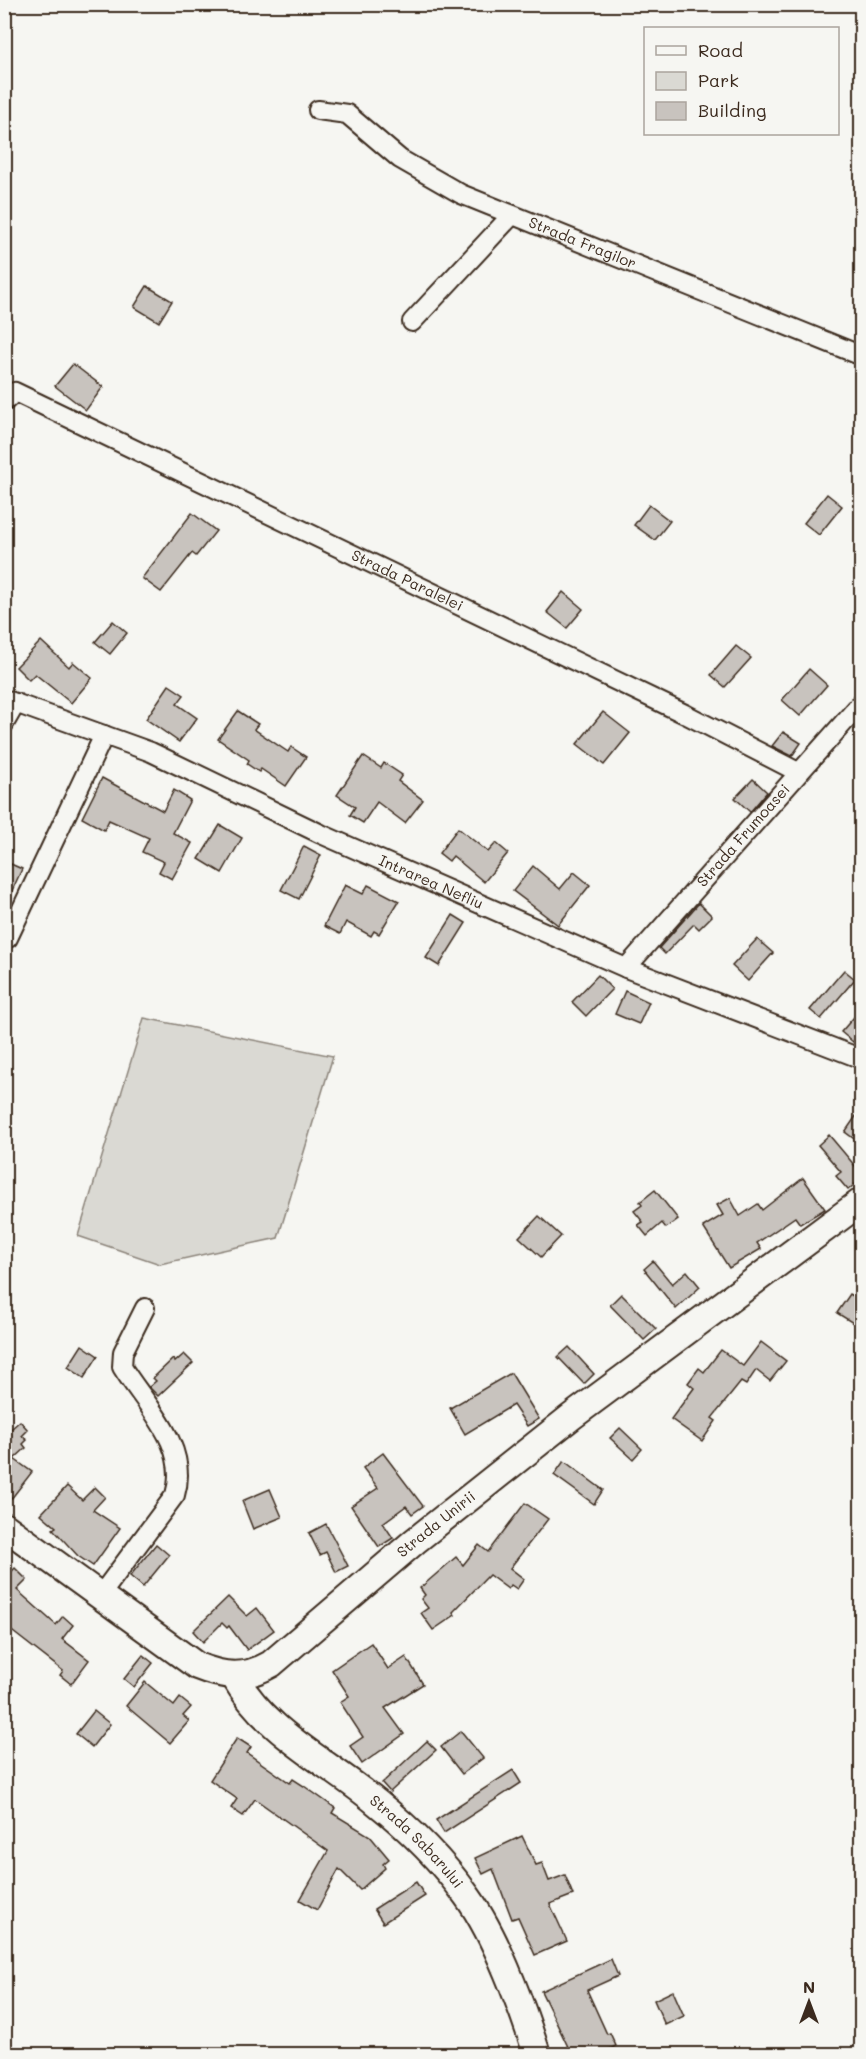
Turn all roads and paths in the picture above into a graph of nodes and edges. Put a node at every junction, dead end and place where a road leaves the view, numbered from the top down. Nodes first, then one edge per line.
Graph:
1 (318, 110) dead end
2 (512, 215) junction
3 (412, 322) dead end
4 (861, 356) edge
5 (10, 397) edge
6 (10, 701) edge
7 (861, 702) edge
8 (4, 724) edge
9 (104, 735) junction
10 (798, 772) junction
11 (9, 938) dead end
12 (626, 968) junction
13 (861, 1059) edge
14 (861, 1201) edge
15 (145, 1308) dead end
16 (4, 1526) edge
17 (100, 1596) junction
18 (234, 1677) junction
19 (537, 2055) edge

1 - 2 street, Strada Fragilor
2 - 3 street
2 - 4 street, Strada Fragilor
5 - 10 street, Strada Paralelei
6 - 8 street
6 - 9 street, Intrarea Nefliu
7 - 10 street, Strada Frumoasei
9 - 11 street
9 - 12 street, Intrarea Nefliu
10 - 12 street, Strada Frumoasei
12 - 13 street, Intrarea Nefliu
14 - 18 main road, Strada Unirii
15 - 17 street
16 - 17 main road
17 - 18 main road
18 - 19 main road, Strada Sabarului

